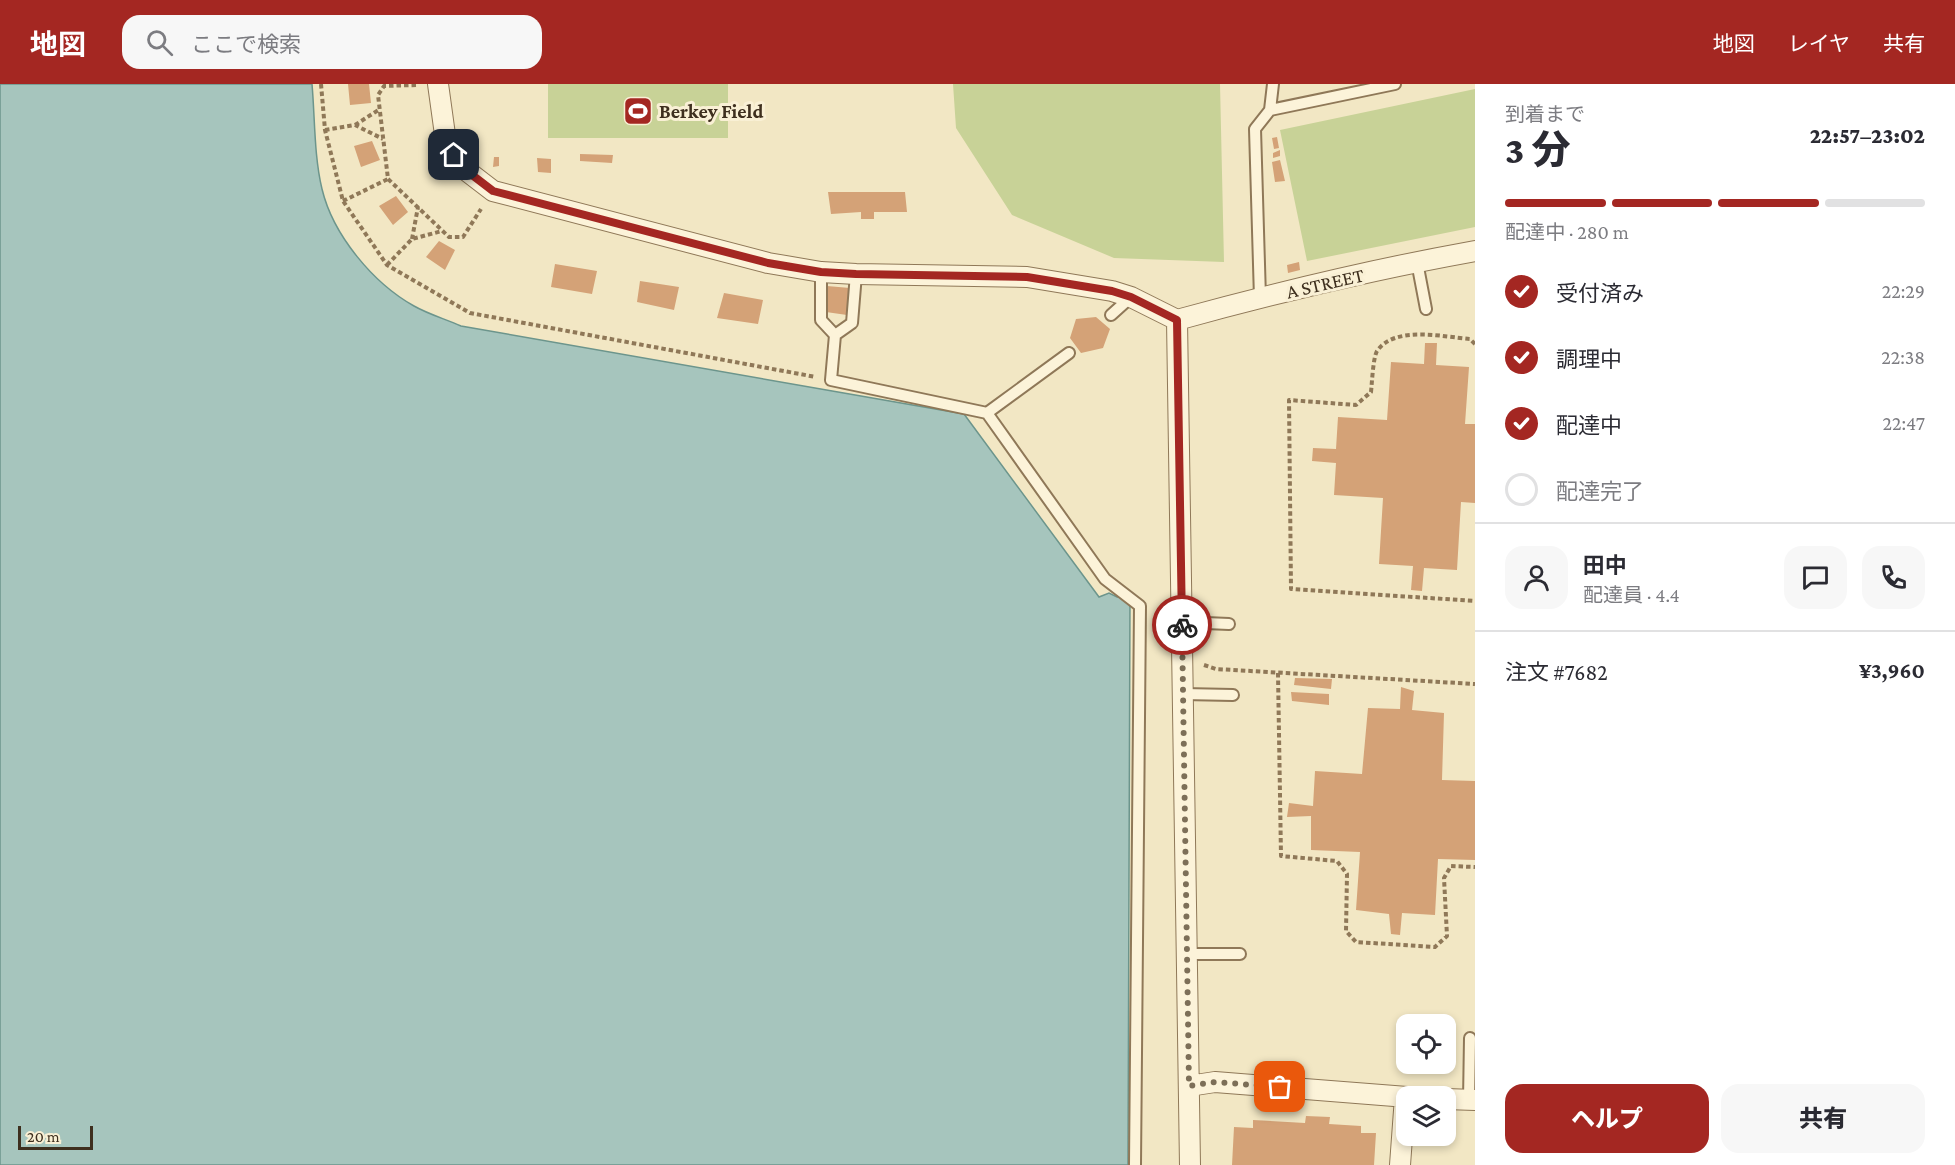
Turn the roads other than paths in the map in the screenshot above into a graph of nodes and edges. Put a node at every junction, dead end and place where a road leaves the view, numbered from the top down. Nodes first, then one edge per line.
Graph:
1 (438, 84) edge
2 (1273, 84) edge
3 (1395, 84) edge
4 (1270, 110) junction
5 (1475, 251) edge
6 (1417, 262) junction
7 (821, 272) junction
8 (856, 274) junction
9 (1131, 297) junction
10 (1260, 298) junction
11 (1426, 309) dead end
12 (1112, 315) dead end
13 (1177, 320) junction
14 (835, 334) junction
15 (1069, 353) dead end
16 (987, 413) junction
17 (1182, 622) junction
18 (1229, 624) dead end
19 (1182, 694) junction
20 (1233, 695) dead end
21 (1186, 954) junction
22 (1240, 954) dead end
23 (1470, 1038) dead end
24 (1189, 1086) junction
25 (1396, 1096) edge
26 (1456, 1099) edge
27 (1472, 1100) edge
28 (1402, 1146) edge
29 (1136, 1165) edge
30 (1190, 1165) edge
31 (1400, 1165) edge

1 - 7 street
2 - 4 lane
3 - 4 lane
4 - 10 lane
5 - 6 street, A STREET
6 - 10 street, A STREET
6 - 11 lane
7 - 8 street
7 - 14 lane
8 - 9 street
8 - 14 lane
9 - 12 lane
9 - 13 street
10 - 13 street, A STREET
13 - 17 street
14 - 16 lane
15 - 16 lane
16 - 29 lane
17 - 18 lane
17 - 19 street
19 - 20 lane
19 - 21 street
21 - 22 lane
21 - 24 street
23 - 27 lane
24 - 25 street
24 - 30 street
26 - 27 street
28 - 31 street

